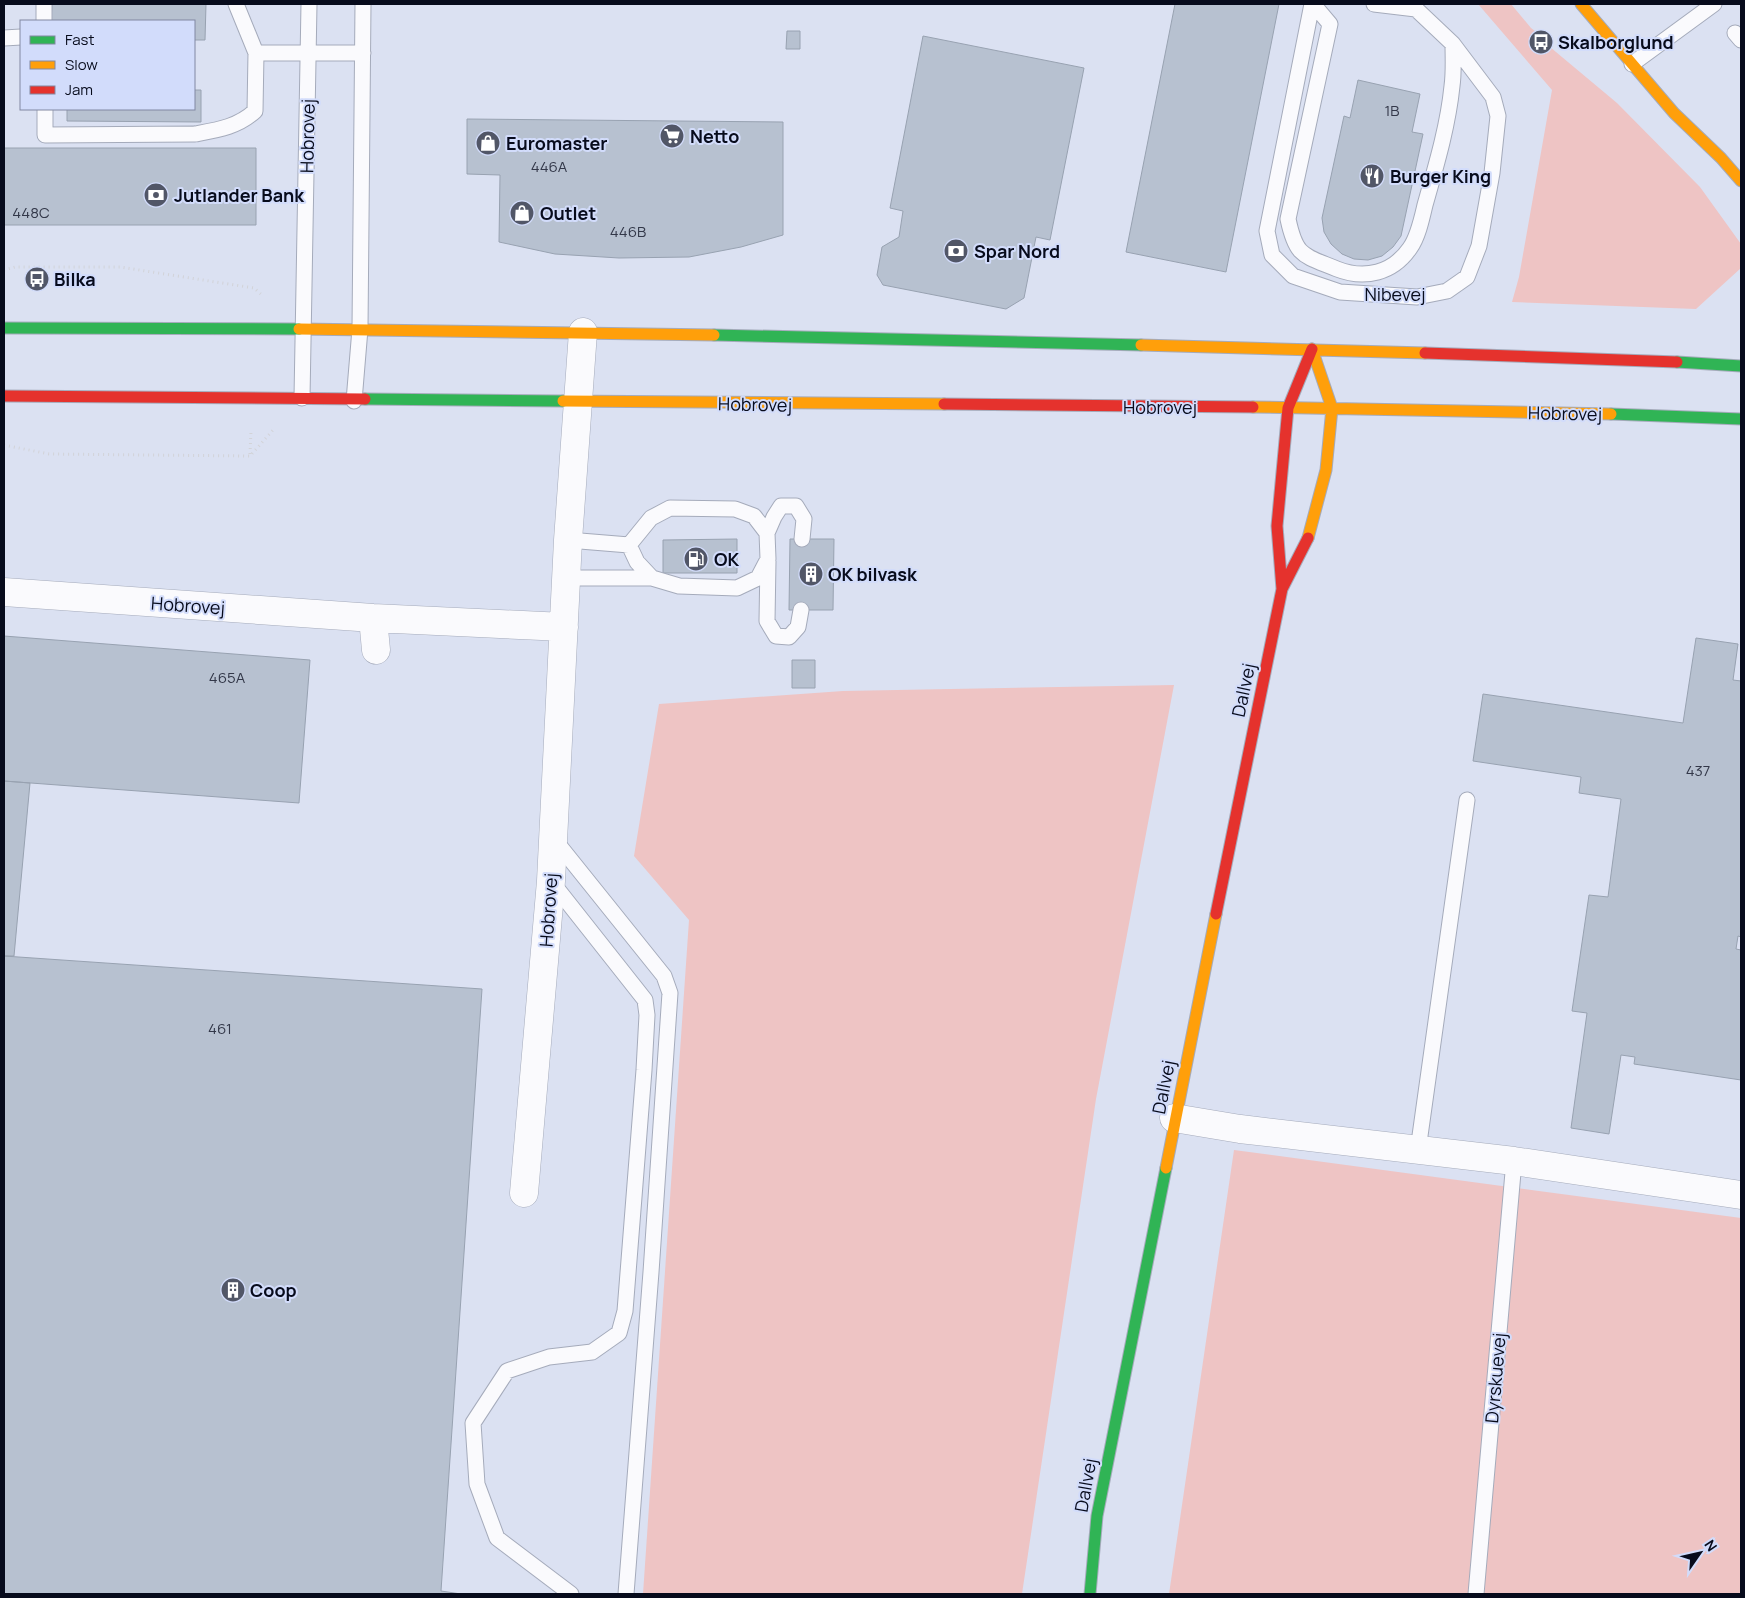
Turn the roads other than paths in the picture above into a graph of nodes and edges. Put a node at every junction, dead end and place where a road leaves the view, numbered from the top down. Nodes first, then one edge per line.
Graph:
1 (44, 4) edge
2 (236, 4) edge
3 (309, 4) edge
4 (363, 4) edge
5 (1312, 4) edge
6 (1374, 4) edge
7 (1581, 4) edge
8 (1714, 4) edge
9 (44, 20) edge
10 (20, 37) edge
11 (4, 38) edge
12 (1453, 44) junction
13 (256, 53) junction
14 (363, 53) junction
15 (309, 54) junction
16 (1632, 64) junction
17 (45, 110) edge
18 (1738, 171) edge
19 (4, 328) edge
20 (360, 328) junction
21 (304, 329) junction
22 (584, 332) junction
23 (1312, 349) junction
24 (1741, 366) edge
25 (4, 396) edge
26 (302, 398) junction
27 (354, 401) junction
28 (579, 401) junction
29 (1288, 408) junction
30 (1332, 408) junction
31 (1741, 419) edge
32 (767, 534) junction
33 (802, 539) dead end
34 (568, 540) junction
35 (629, 545) junction
36 (768, 560) junction
37 (566, 578) junction
38 (652, 578) junction
39 (1282, 589) junction
40 (4, 592) edge
41 (801, 610) dead end
42 (373, 618) junction
43 (564, 627) junction
44 (376, 650) dead end
45 (1468, 800) dead end
46 (553, 838) junction
47 (551, 881) junction
48 (1174, 1118) junction
49 (1418, 1150) junction
50 (1514, 1161) junction
51 (524, 1193) dead end
52 (1741, 1195) edge
53 (571, 1594) edge
54 (626, 1594) edge
55 (1090, 1594) edge
56 (1476, 1594) edge

1 - 9 lane
2 - 13 lane
3 - 15 lane, Hobrovej
4 - 14 lane
5 - 12 lane
5 - 12 lane, Nibevej
6 - 12 lane, Nibevej
7 - 16 main road
8 - 16 lane
10 - 11 lane
13 - 15 lane
13 - 17 lane
14 - 15 lane
14 - 20 lane
15 - 21 lane, Hobrovej
16 - 18 main road
19 - 21 main road
20 - 21 main road
20 - 22 main road
20 - 27 lane
21 - 26 lane, Hobrovej
22 - 23 main road
22 - 28 street, Hobrovej
23 - 24 main road
23 - 29 main road, Dallvej
23 - 30 main road, Dallvej
25 - 26 main road, Hobrovej
26 - 27 main road, Hobrovej
27 - 28 main road, Hobrovej
28 - 29 main road, Hobrovej
28 - 34 street, Hobrovej
29 - 30 main road, Hobrovej
29 - 39 main road, Dallvej
30 - 31 main road, Hobrovej
30 - 39 main road, Dallvej
32 - 33 lane
32 - 35 lane
32 - 36 lane
34 - 35 lane
34 - 37 street, Hobrovej
35 - 38 lane
36 - 38 lane
36 - 41 lane
37 - 38 lane
37 - 43 street, Hobrovej
39 - 48 main road, Dallvej
40 - 42 street, Hobrovej
42 - 43 street, Hobrovej
42 - 44 street
43 - 46 street, Hobrovej
45 - 49 lane
46 - 47 street, Hobrovej
46 - 54 lane
47 - 51 street, Hobrovej
47 - 53 lane
48 - 49 street
48 - 55 main road, Dallvej
49 - 50 street
50 - 52 street
50 - 56 lane, Dyrskuevej

